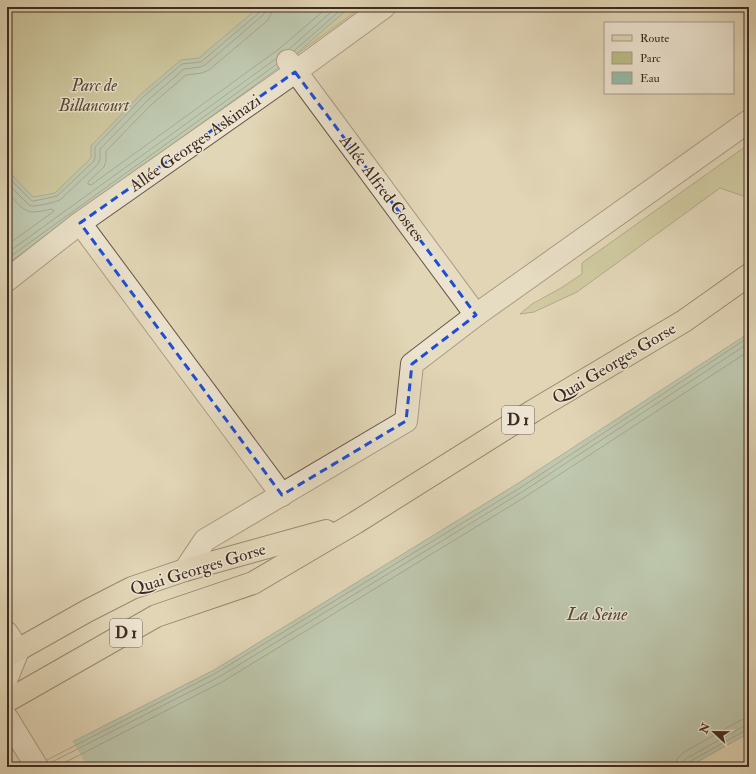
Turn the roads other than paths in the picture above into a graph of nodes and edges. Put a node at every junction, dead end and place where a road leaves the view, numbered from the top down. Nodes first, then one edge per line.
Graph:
1 (384, 7) edge
2 (292, 67) junction
3 (749, 120) edge
4 (80, 223) junction
5 (749, 275) edge
6 (7, 280) edge
7 (476, 315) junction
8 (282, 495) junction
9 (355, 523) junction
10 (185, 570) junction
11 (11, 647) edge
12 (7, 678) edge
13 (7, 701) edge
14 (7, 718) edge
15 (37, 767) edge

1 - 2 street, Allée Georges Askinazi
2 - 4 street, Allée Georges Askinazi
2 - 7 street, Allée Alfred Costes
3 - 7 street
4 - 6 street, Allée Georges Askinazi
4 - 8 street
5 - 9 main road, Quai Georges Gorse / D 1
7 - 8 street
8 - 10 street
9 - 10 main road, Quai Georges Gorse / D 1
9 - 13 main road, Quai Georges Gorse / D 1
10 - 11 main road, Quai Georges Gorse / D 1
11 - 12 street
14 - 15 street

